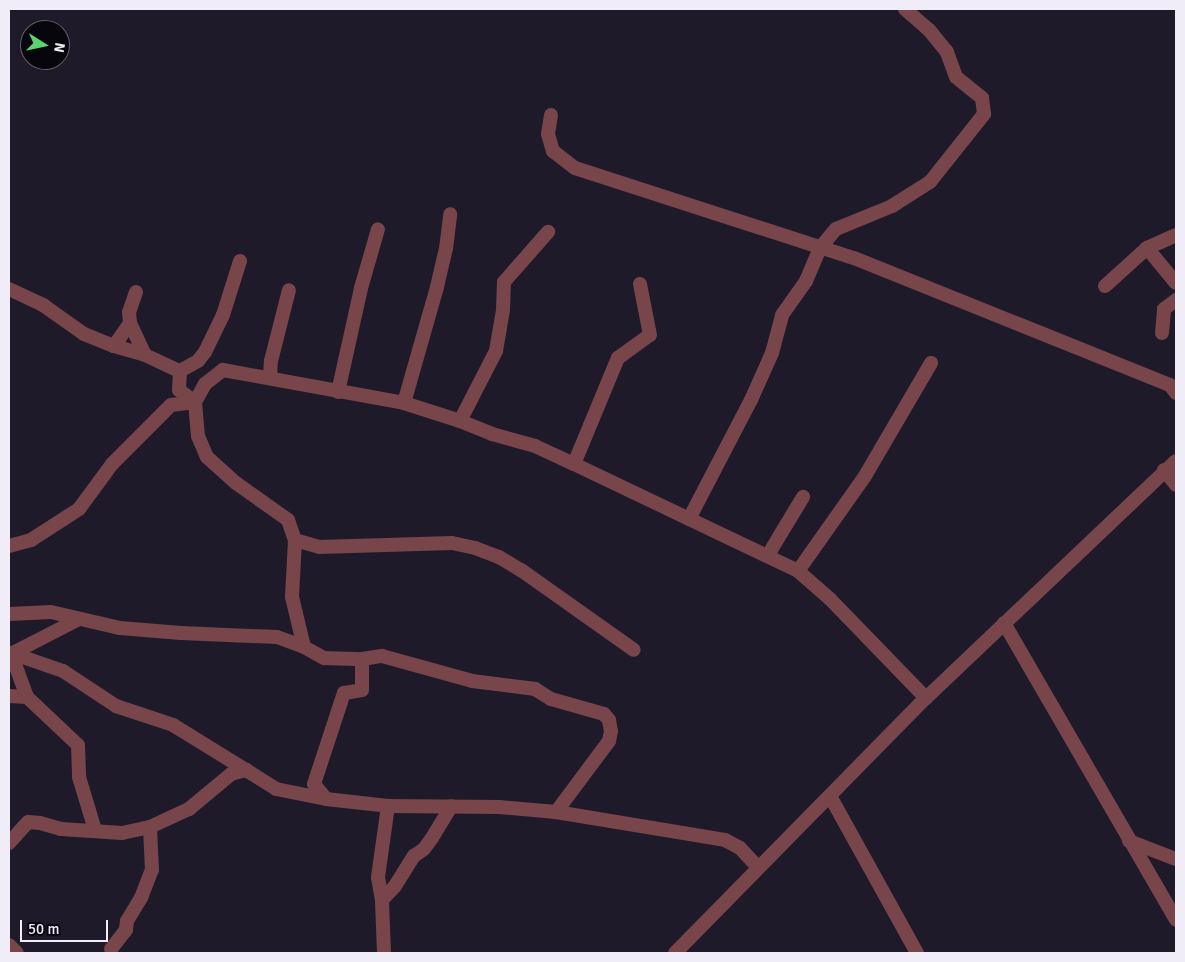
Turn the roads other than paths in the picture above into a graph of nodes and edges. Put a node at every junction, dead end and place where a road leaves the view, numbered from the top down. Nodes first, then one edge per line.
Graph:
1 (905, 9) edge
2 (551, 115) dead end
3 (450, 214) dead end
4 (378, 228) dead end
5 (548, 232) dead end
6 (1176, 235) edge
7 (820, 248) junction
8 (1147, 248) junction
9 (240, 261) dead end
10 (640, 284) dead end
11 (1176, 284) edge
12 (1106, 286) dead end
13 (9, 289) edge
14 (289, 290) dead end
15 (136, 292) dead end
16 (1176, 300) edge
17 (130, 323) junction
18 (1162, 333) dead end
19 (114, 346) junction
20 (145, 355) junction
21 (931, 363) dead end
22 (180, 371) junction
23 (270, 378) junction
24 (338, 392) junction
25 (1176, 393) edge
26 (195, 402) junction
27 (404, 404) junction
28 (460, 421) junction
29 (1176, 461) edge
30 (574, 464) junction
31 (1164, 470) junction
32 (1176, 485) edge
33 (803, 497) dead end
34 (689, 519) junction
35 (295, 540) junction
36 (9, 546) edge
37 (768, 555) junction
38 (798, 571) junction
39 (9, 614) edge
40 (79, 619) junction
41 (1004, 623) junction
42 (304, 647) junction
43 (634, 650) dead end
44 (10, 654) edge
45 (362, 659) junction
46 (9, 696) edge
47 (27, 697) junction
48 (926, 698) junction
49 (246, 770) junction
50 (830, 796) junction
51 (326, 799) junction
52 (388, 806) junction
53 (451, 806) junction
54 (556, 812) junction
55 (150, 827) junction
56 (95, 830) junction
57 (1129, 841) junction
58 (9, 842) edge
59 (1176, 859) edge
60 (758, 867) junction
61 (382, 900) junction
62 (1176, 920) edge
63 (9, 945) edge
64 (111, 952) edge
65 (17, 953) edge
66 (384, 953) edge
67 (675, 953) edge
68 (917, 953) edge

1 - 7 street
2 - 7 street
3 - 27 street
4 - 24 street
5 - 28 street
6 - 8 street
7 - 25 street
7 - 34 street
8 - 11 street
8 - 12 street
9 - 22 street
10 - 30 street
13 - 19 street
14 - 23 street
15 - 17 street
16 - 18 street
17 - 19 street
17 - 20 street
19 - 20 street
20 - 22 street
21 - 38 street
22 - 26 street
23 - 24 street
23 - 26 street
24 - 27 street
26 - 35 street
26 - 36 street
27 - 28 street
28 - 30 street
29 - 31 street
30 - 34 street
31 - 32 street
31 - 41 street
33 - 37 street
34 - 37 street
35 - 42 street
35 - 43 street
37 - 38 street
38 - 48 street
39 - 40 street
40 - 42 street
40 - 44 street
41 - 48 street
41 - 57 street
42 - 45 street
44 - 47 street
44 - 49 street
45 - 51 street
45 - 54 street
46 - 47 street
47 - 56 street
48 - 50 street
49 - 51 street
49 - 55 street
50 - 60 street
50 - 68 street
51 - 52 street
52 - 53 street
52 - 61 street
53 - 54 street
53 - 61 street
54 - 60 street
55 - 56 street
55 - 64 street
56 - 58 street
57 - 59 street
57 - 62 street
60 - 67 street
61 - 66 street
63 - 65 street

